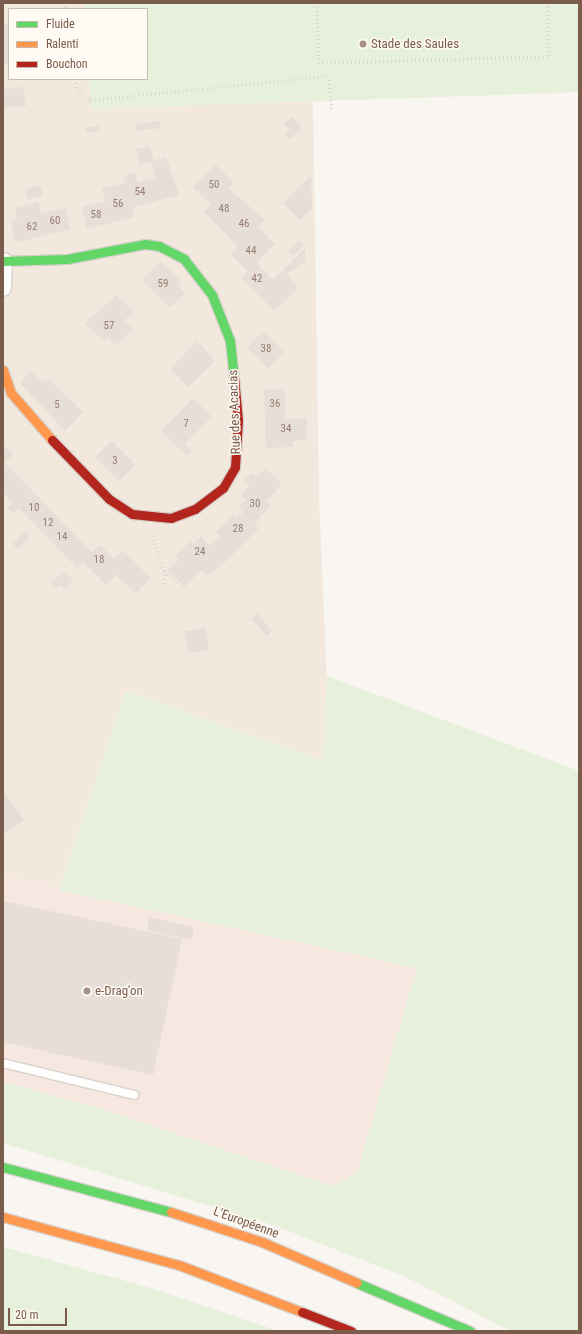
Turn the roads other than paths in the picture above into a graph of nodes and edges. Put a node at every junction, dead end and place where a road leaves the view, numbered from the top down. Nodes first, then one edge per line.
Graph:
1 (3, 261) edge
2 (3, 288) edge
3 (3, 370) edge
4 (3, 1063) edge
5 (134, 1095) dead end
6 (3, 1168) edge
7 (3, 1217) edge
8 (3, 1223) edge
9 (74, 1234) junction
10 (351, 1331) edge
11 (470, 1331) edge

1 - 2 street, Rue des Acacias
1 - 3 main road, Rue des Acacias
4 - 5 lane
6 - 11 main road, L'Européenne
7 - 9 main road
8 - 9 main road
9 - 10 main road

